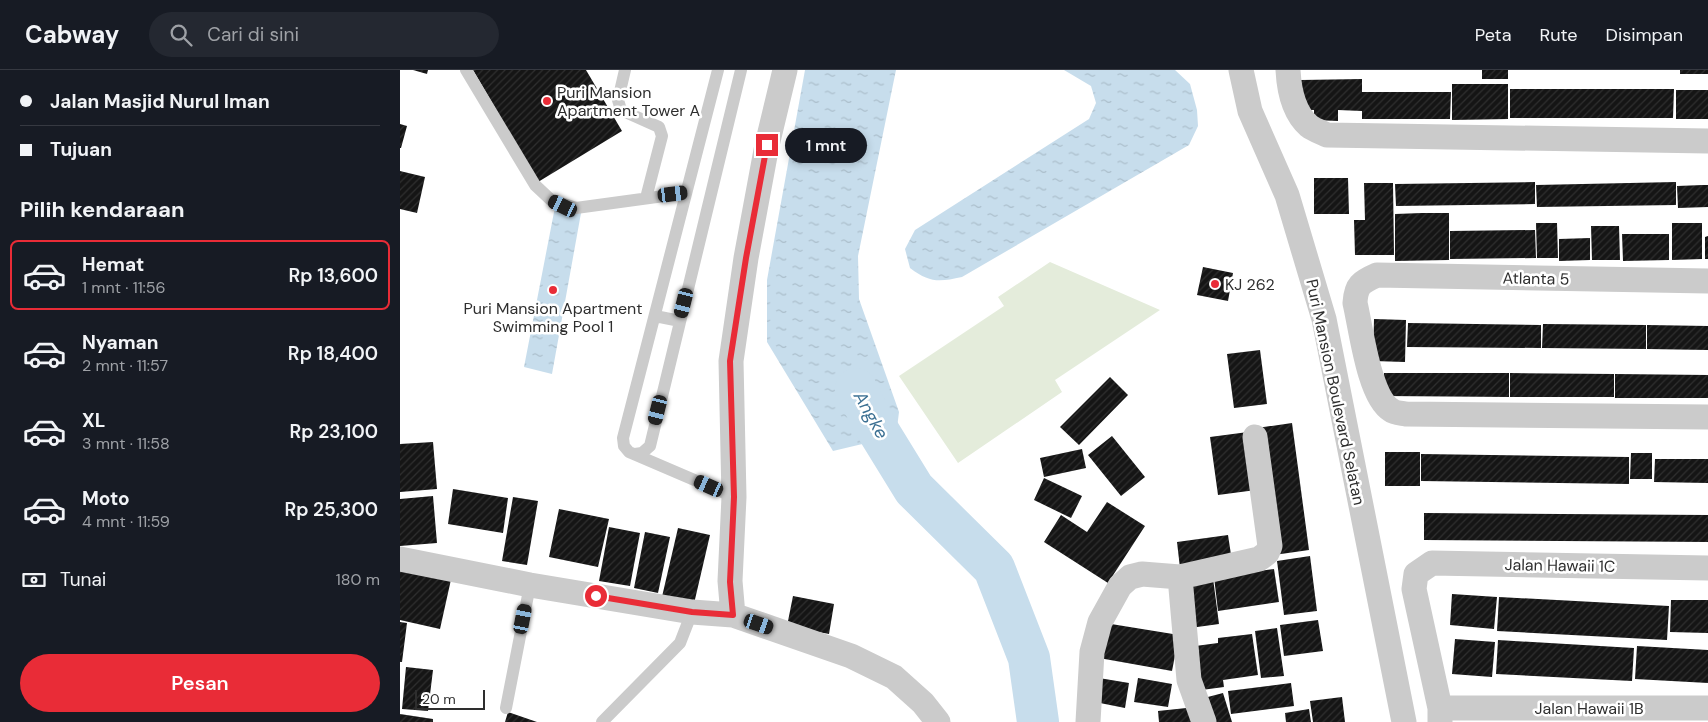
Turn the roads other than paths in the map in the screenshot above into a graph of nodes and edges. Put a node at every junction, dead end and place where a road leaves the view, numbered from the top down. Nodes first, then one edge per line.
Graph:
1 (466, 70) edge
2 (625, 70) edge
3 (718, 70) edge
4 (741, 70) edge
5 (785, 70) edge
6 (1241, 70) edge
7 (1288, 70) edge
8 (1708, 141) edge
9 (686, 193) junction
10 (646, 198) junction
11 (1708, 281) edge
12 (654, 316) junction
13 (680, 322) junction
14 (1708, 417) edge
15 (1255, 437) dead end
16 (635, 454) junction
17 (734, 497) junction
18 (400, 559) edge
19 (1708, 568) edge
20 (1180, 577) junction
21 (530, 585) junction
22 (692, 612) junction
23 (733, 615) junction
24 (506, 708) dead end
25 (1708, 708) edge
26 (1440, 715) edge
27 (602, 722) edge
28 (938, 722) edge
29 (1088, 722) edge
30 (1204, 722) edge
31 (1404, 722) edge

1 - 10 lane
2 - 10 lane
3 - 9 lane
4 - 13 lane
5 - 17 street
6 - 31 street, Puri Mansion Boulevard Selatan
7 - 8 street
9 - 10 lane
9 - 12 lane
11 - 14 street, Atlanta 5
12 - 13 lane
12 - 16 lane
13 - 16 lane
15 - 20 street
16 - 17 lane
17 - 23 street
18 - 21 street
19 - 26 street, Jalan Hawaii 1C
20 - 29 street
20 - 30 street
21 - 22 street
21 - 24 lane
22 - 23 street
22 - 27 lane
23 - 28 street
25 - 26 street, Jalan Hawaii 1B

